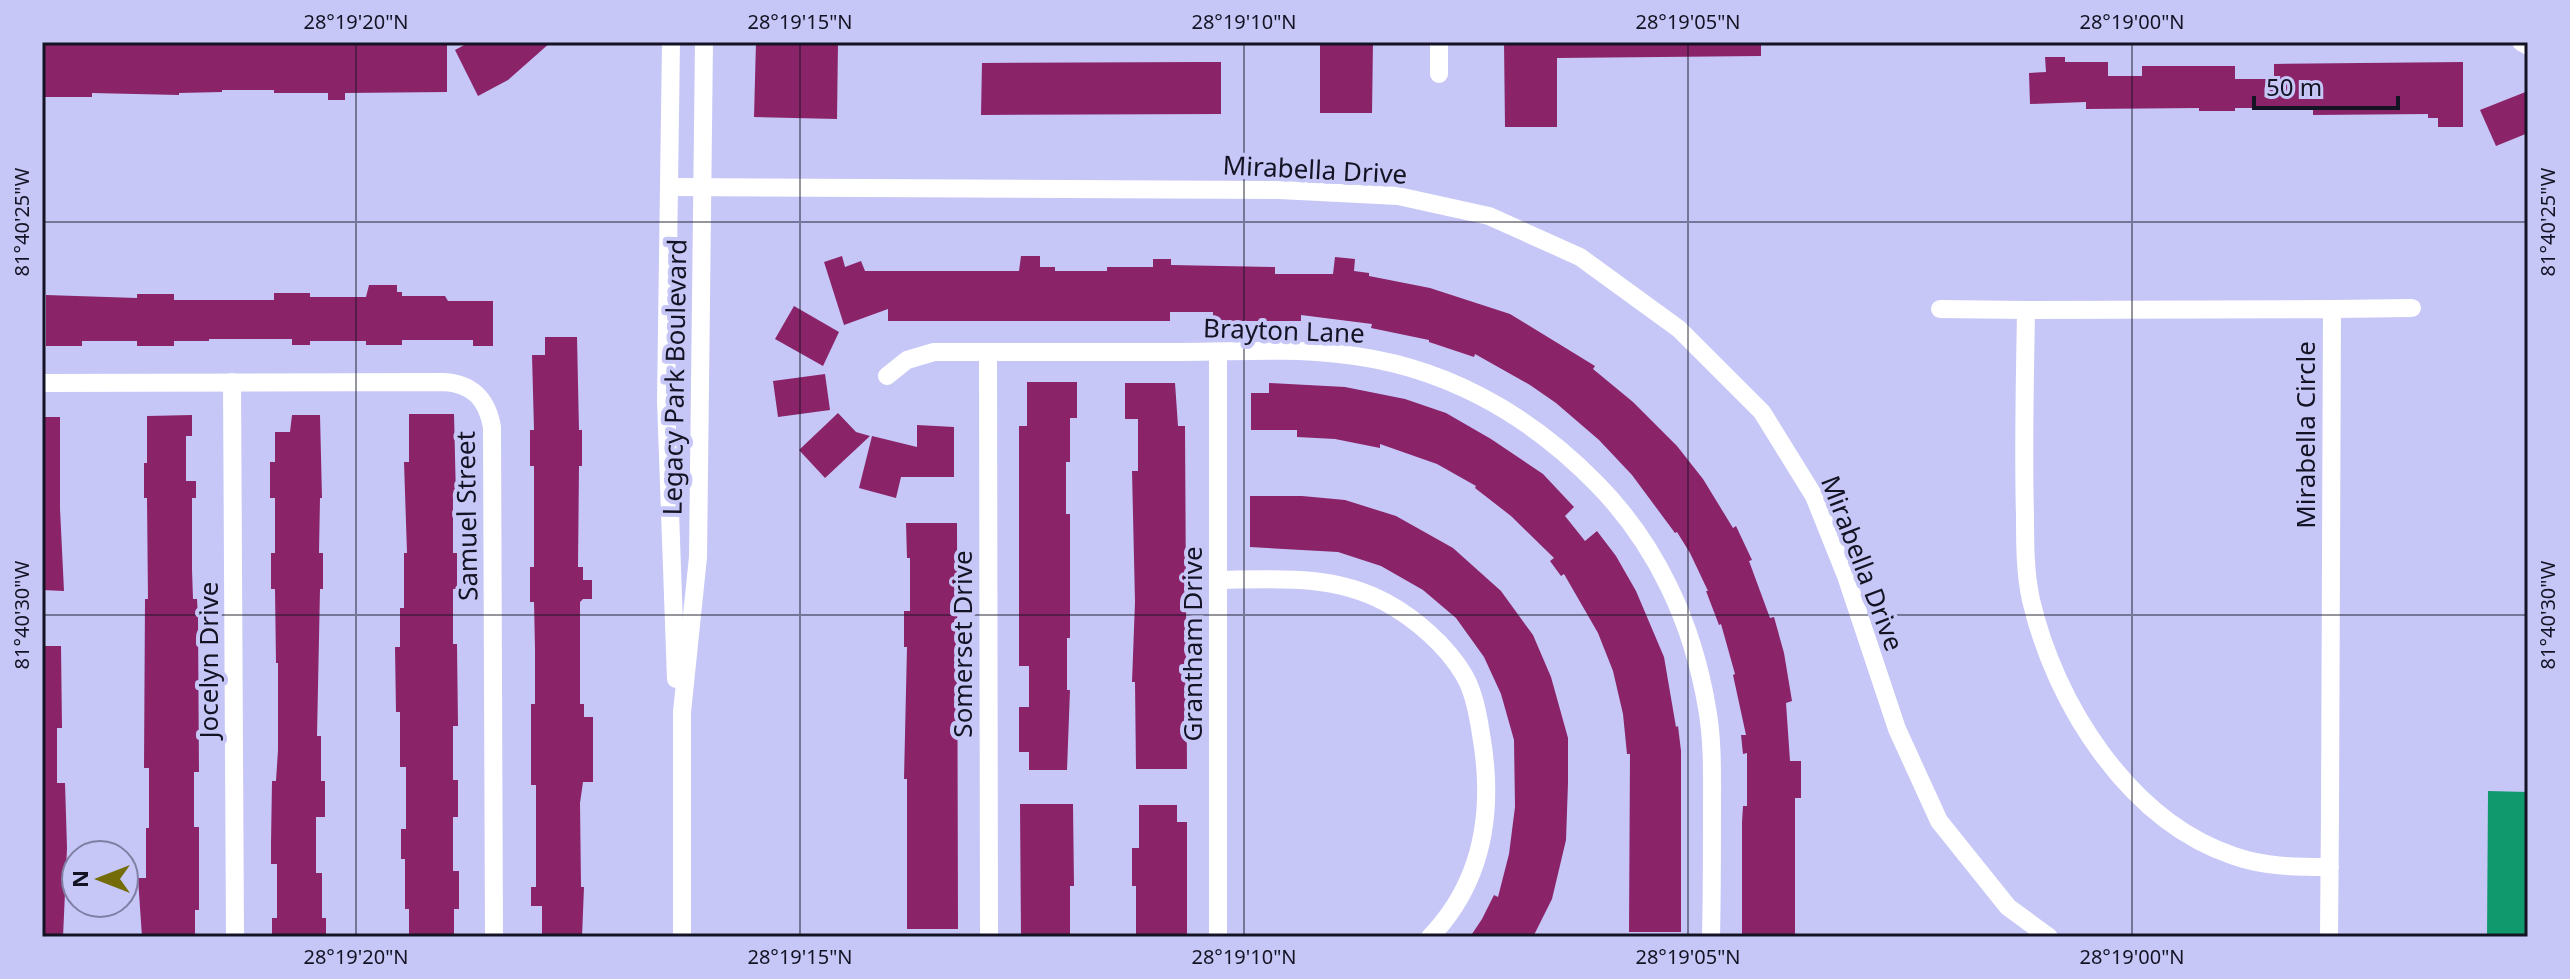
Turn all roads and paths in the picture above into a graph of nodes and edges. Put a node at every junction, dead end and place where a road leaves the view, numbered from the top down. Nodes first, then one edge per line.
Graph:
1 (671, 42) edge
2 (704, 42) edge
3 (1439, 42) edge
4 (2521, 42) edge
5 (2528, 46) edge
6 (1439, 74) dead end
7 (669, 187) junction
8 (701, 187) junction
9 (2412, 308) dead end
10 (1940, 309) dead end
11 (2332, 309) junction
12 (2026, 310) junction
13 (988, 352) junction
14 (1218, 352) junction
15 (887, 376) dead end
16 (232, 382) junction
17 (42, 383) edge
18 (1218, 580) junction
19 (682, 712) junction
20 (2330, 867) junction
21 (235, 937) edge
22 (494, 937) edge
23 (682, 937) edge
24 (989, 937) edge
25 (1218, 937) edge
26 (1430, 937) edge
27 (1711, 937) edge
28 (2049, 937) edge
29 (2329, 937) edge

1 - 7 street, Legacy Park Boulevard
2 - 8 street, Legacy Park Boulevard
3 - 6 street
4 - 5 street
7 - 8 street, Mirabella Drive
7 - 19 street, Legacy Park Boulevard
8 - 19 street, Legacy Park Boulevard
8 - 28 street, Mirabella Drive
9 - 11 street
10 - 12 street, Mirabella Circle
11 - 12 street, Mirabella Circle
11 - 20 street, Mirabella Circle
12 - 20 street
13 - 14 street, Brayton Lane
13 - 15 street, Brayton Lane
13 - 24 street, Somerset Drive
14 - 18 street, Grantham Drive
14 - 27 street, Brayton Lane
16 - 17 street, Samuel Street
16 - 21 street, Jocelyn Drive
16 - 22 street, Samuel Street
18 - 25 street, Grantham Drive
18 - 26 street
19 - 23 street, Legacy Park Boulevard
20 - 29 street, Mirabella Circle

